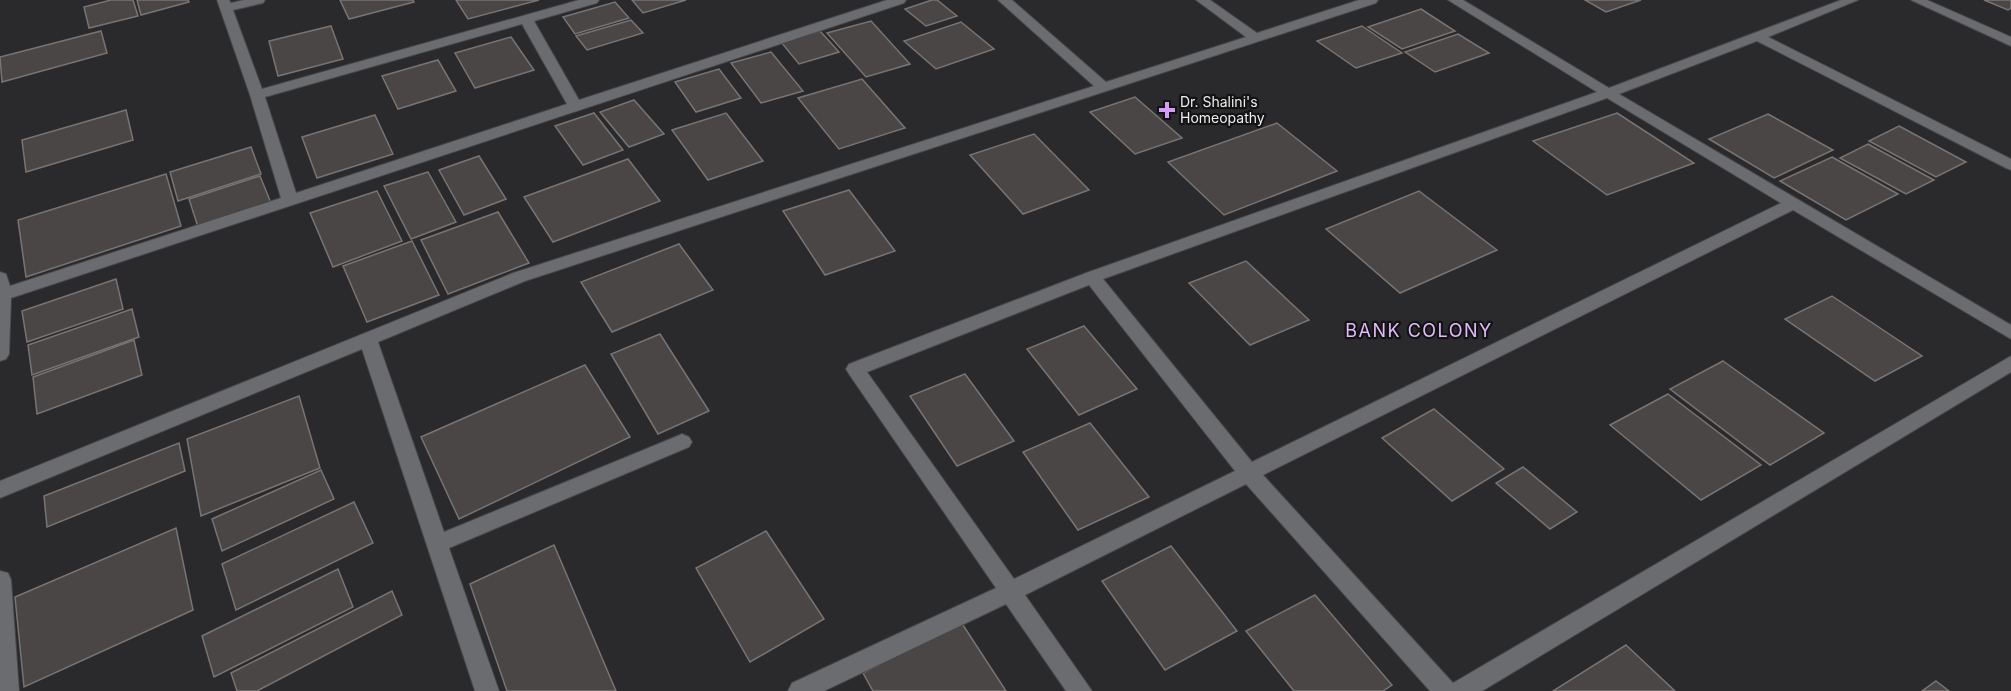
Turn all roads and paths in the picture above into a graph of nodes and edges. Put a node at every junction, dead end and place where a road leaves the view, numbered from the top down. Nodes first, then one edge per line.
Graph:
1 (259, 0) edge
2 (593, 0) edge
3 (900, 0) edge
4 (1004, 0) edge
5 (1202, 0) edge
6 (1372, 0) edge
7 (1454, 0) edge
8 (1852, 0) edge
9 (1917, 0) edge
10 (225, 4) edge
11 (526, 19) junction
12 (1757, 36) junction
13 (1256, 38) junction
14 (2011, 42) edge
15 (1105, 88) junction
16 (1606, 94) junction
17 (257, 95) junction
18 (576, 107) junction
19 (2011, 165) edge
20 (290, 200) junction
21 (1794, 202) junction
22 (1092, 277) junction
23 (1, 286) edge
24 (2011, 333) edge
25 (368, 339) junction
26 (0, 354) edge
27 (2011, 363) edge
28 (682, 442) dead end
29 (1248, 472) junction
30 (0, 490) edge
31 (437, 544) junction
32 (0, 579) edge
33 (1009, 592) junction
34 (7, 691) edge
35 (487, 691) edge
36 (800, 691) edge
37 (1080, 691) edge
38 (1445, 691) edge
39 (1461, 691) edge

1 - 10 street
2 - 11 street
3 - 18 street
4 - 15 street
5 - 13 street
6 - 13 street
7 - 16 street
8 - 12 street
9 - 14 street
10 - 17 street
11 - 17 street
11 - 18 street
12 - 16 street
12 - 19 street
13 - 15 street
15 - 25 street
16 - 21 street
16 - 22 street
17 - 20 street
18 - 20 street
20 - 23 street
21 - 24 street
21 - 29 street
22 - 29 street
22 - 33 street
23 - 26 street
25 - 30 street
25 - 31 street
27 - 39 street
28 - 31 street
29 - 33 street
29 - 38 street
31 - 35 street
32 - 34 street
33 - 36 street
33 - 37 street

